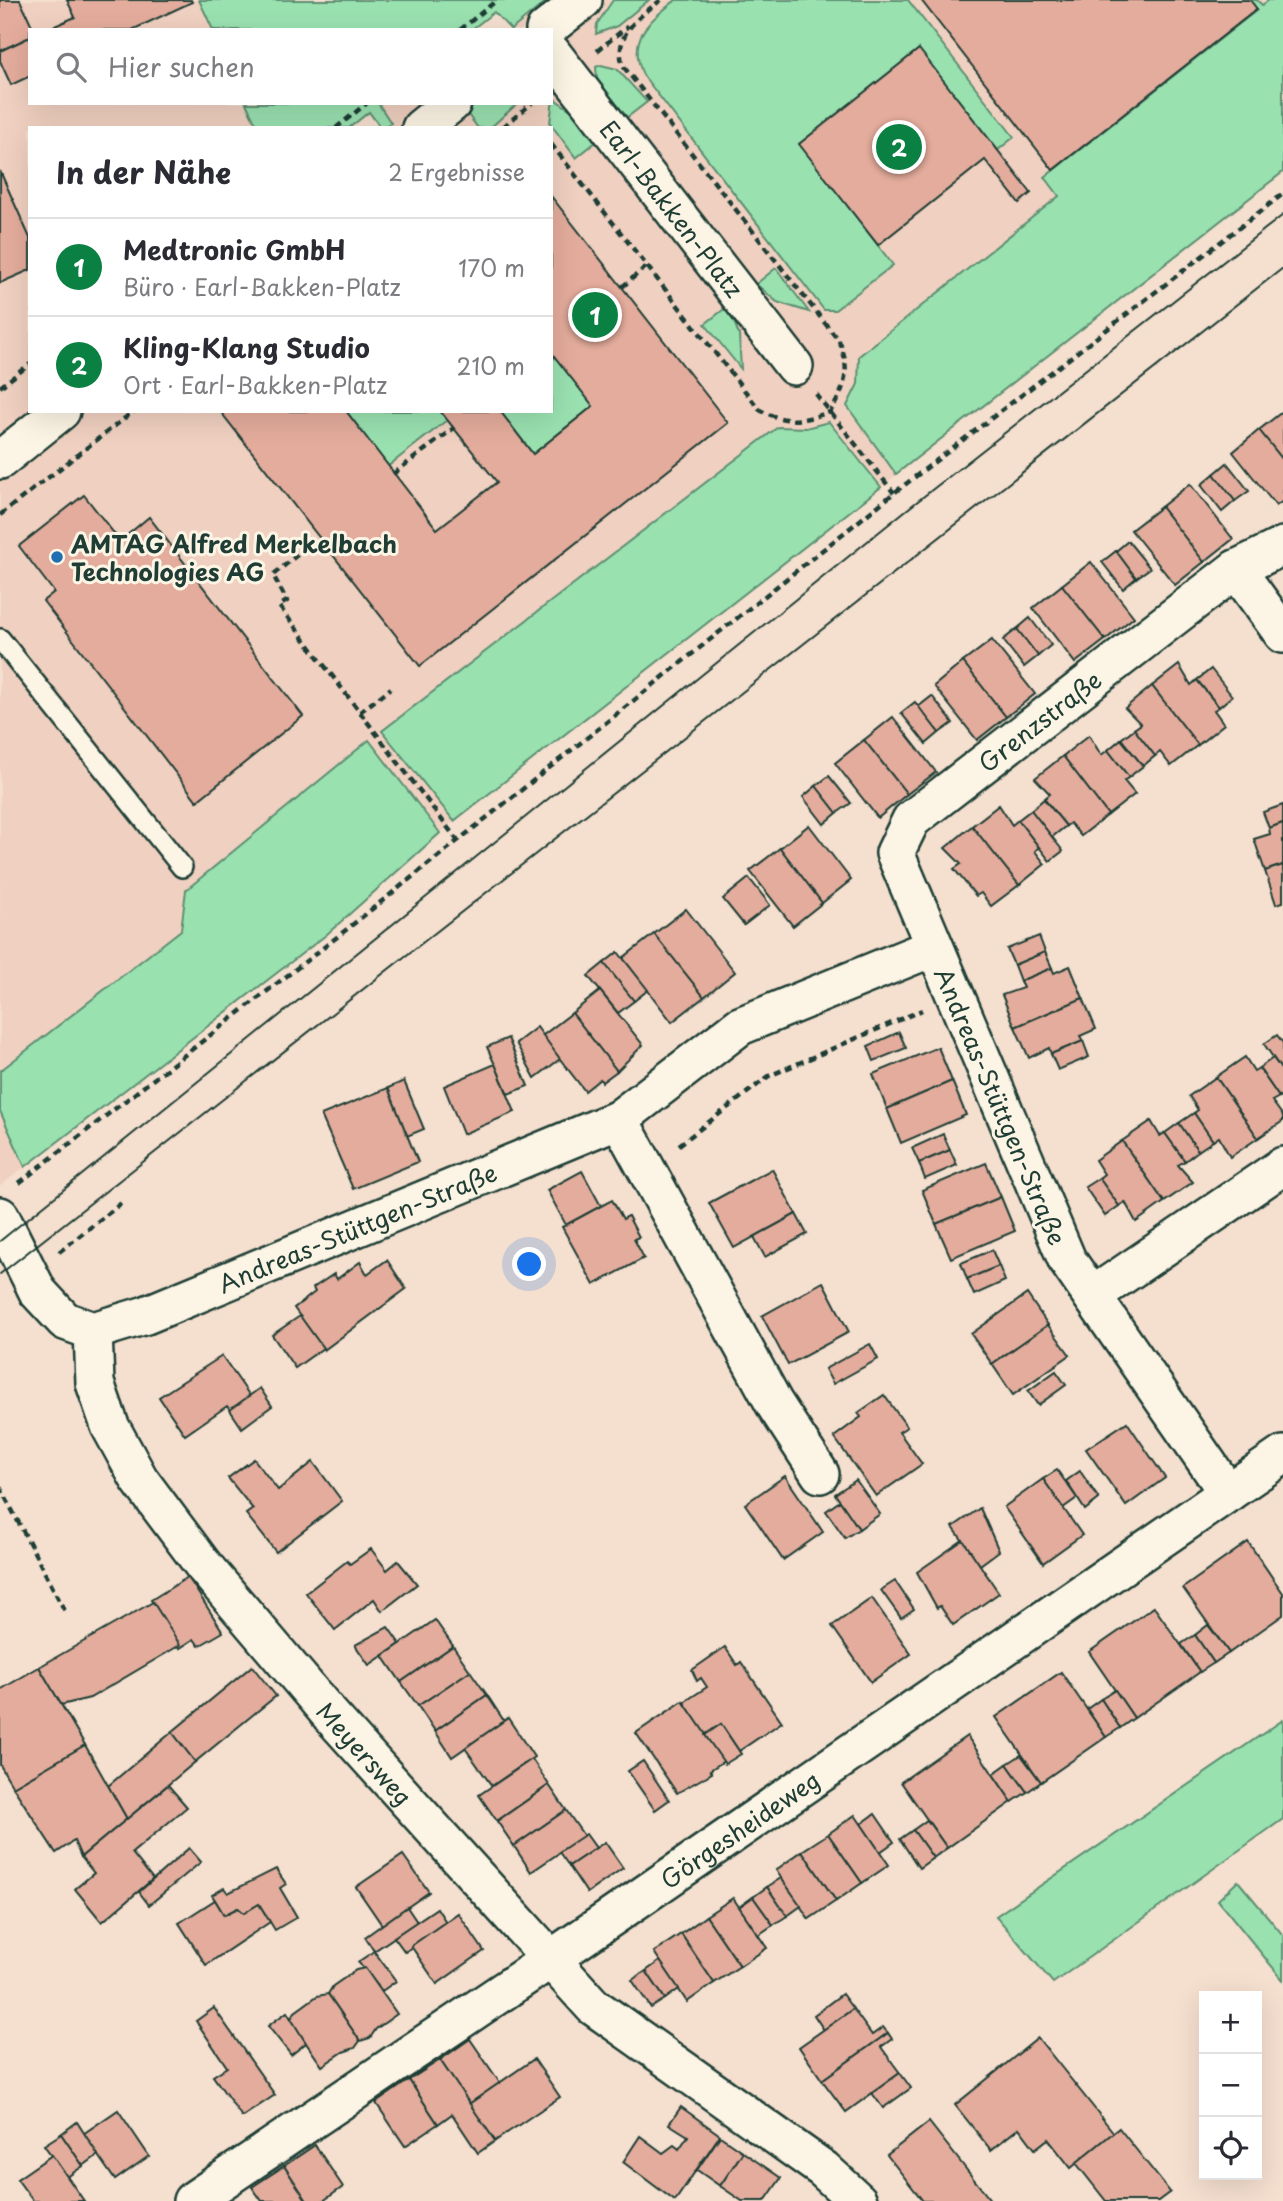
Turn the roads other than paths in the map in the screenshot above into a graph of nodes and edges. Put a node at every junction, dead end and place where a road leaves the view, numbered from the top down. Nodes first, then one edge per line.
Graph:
1 (583, 0) edge
2 (548, 28) edge
3 (553, 55) edge
4 (450, 105) edge
5 (423, 126) edge
6 (794, 366) road end
7 (59, 413) edge
8 (0, 460) edge
9 (1283, 546) edge
10 (1236, 569) junction
11 (1283, 634) edge
12 (0, 639) edge
13 (182, 867) dead end
14 (934, 947) junction
15 (632, 1109) junction
16 (1283, 1166) edge
17 (6, 1203) edge
18 (1092, 1296) junction
19 (93, 1331) junction
20 (1283, 1455) edge
21 (820, 1474) dead end
22 (1228, 1493) junction
23 (551, 1959) junction
24 (192, 2201) edge
25 (858, 2201) edge

1 - 2 street
3 - 6 street, Earl-Bakken-Platz
4 - 5 street
7 - 8 street
9 - 10 street, Grenzstraße
10 - 11 street
10 - 14 street, Grenzstraße
12 - 13 lane
14 - 15 street, Andreas-Stüttgen-Straße
14 - 18 street, Andreas-Stüttgen-Straße
15 - 19 street, Andreas-Stüttgen-Straße
15 - 21 street
16 - 18 street
17 - 19 street
18 - 22 street, Andreas-Stüttgen-Straße
19 - 23 street, Meyersweg
20 - 22 street, Görgesheideweg
22 - 23 street, Görgesheideweg
23 - 24 street, Görgesheideweg
23 - 25 street, Meyersweg

